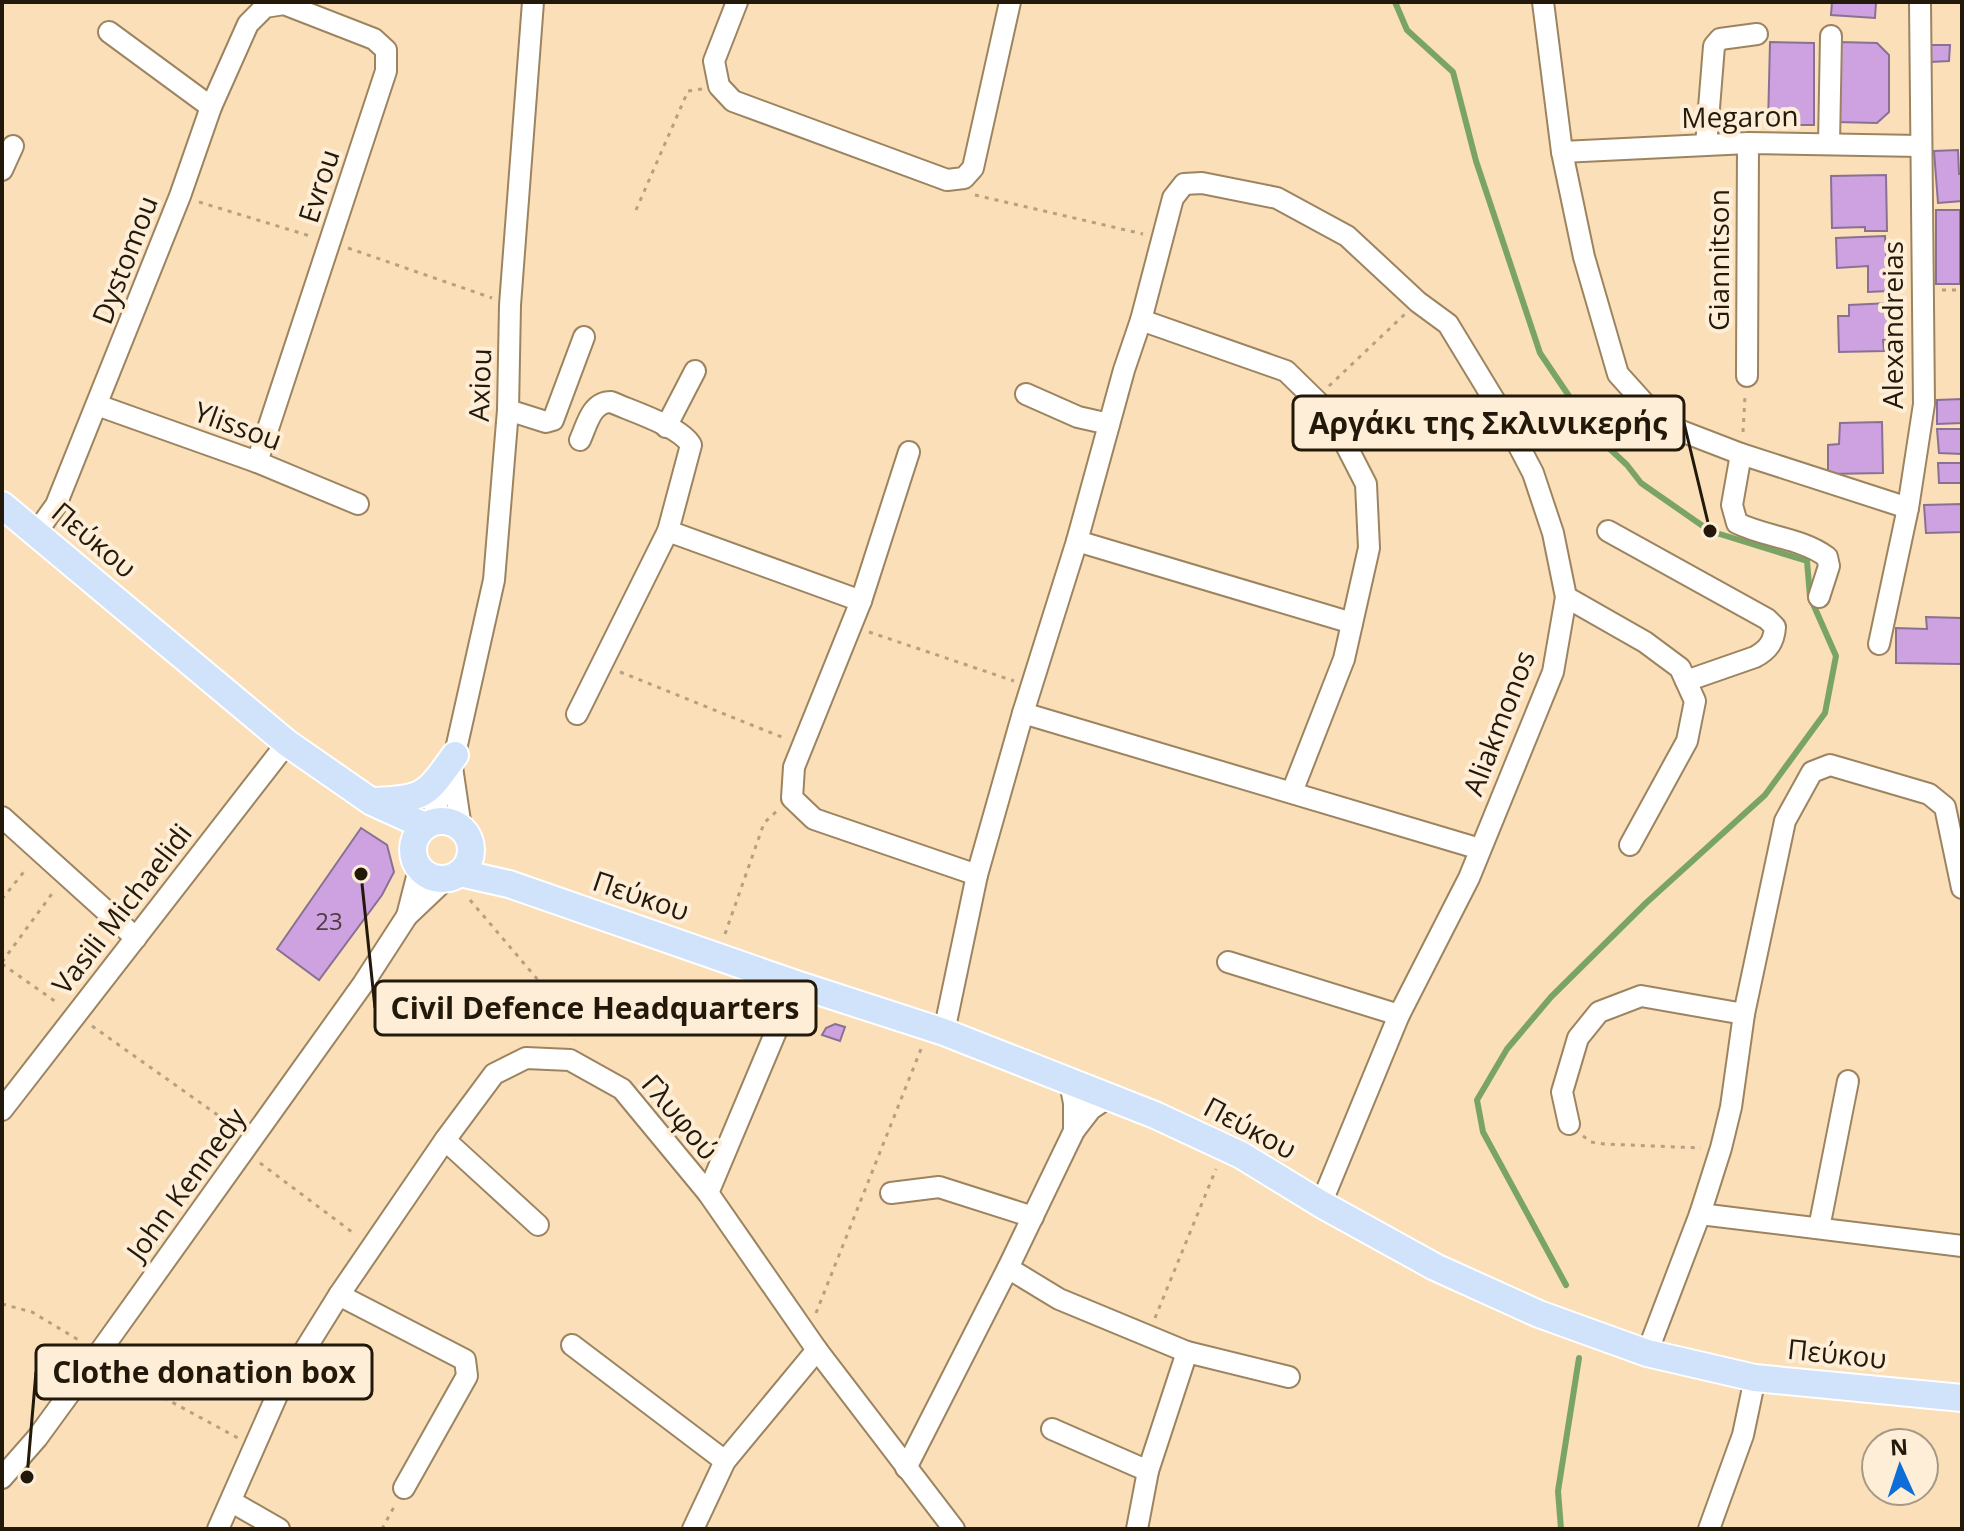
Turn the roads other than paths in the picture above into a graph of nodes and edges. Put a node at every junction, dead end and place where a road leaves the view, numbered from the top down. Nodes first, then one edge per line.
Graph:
1 (533, 2) edge
2 (737, 2) edge
3 (1010, 2) edge
4 (1543, 2) edge
5 (1920, 2) edge
6 (265, 7) joint
7 (109, 32) dead end
8 (1757, 34) dead end
9 (1831, 36) dead end
10 (211, 107) junction
11 (1748, 143) junction
12 (1829, 144) junction
13 (1706, 145) junction
14 (13, 146) dead end
15 (1920, 146) junction
16 (1562, 152) junction
17 (2, 170) edge
18 (1141, 320) junction
19 (584, 337) dead end
20 (695, 371) dead end
21 (1747, 376) road end
22 (1026, 394) dead end
23 (97, 405) junction
24 (508, 410) junction
25 (1109, 424) junction
26 (666, 427) junction
27 (580, 440) dead end
28 (909, 452) dead end
29 (1741, 454) junction
30 (257, 462) junction
31 (358, 504) dead end
32 (2, 505) edge
33 (1908, 508) junction
34 (668, 531) junction
35 (1608, 531) dead end
36 (36, 533) junction
37 (1077, 541) junction
38 (1566, 597) junction
39 (1819, 597) dead end
40 (861, 601) junction
41 (1352, 623) junction
42 (1879, 644) dead end
43 (1686, 681) junction
44 (1023, 713) junction
45 (577, 714) dead end
46 (287, 743) junction
47 (454, 761) junction
48 (1292, 792) junction
49 (371, 802) junction
50 (2, 817) edge
51 (466, 837) junction
52 (421, 841) junction
53 (1630, 845) dead end
54 (1480, 849) junction
55 (977, 875) junction
56 (453, 877) junction
57 (509, 884) junction
58 (1962, 888) edge
59 (407, 916) junction
60 (136, 938) junction
61 (1228, 962) dead end
62 (796, 984) junction
63 (1744, 1014) junction
64 (1399, 1015) junction
65 (937, 1030) junction
66 (1848, 1081) dead end
67 (1070, 1083) junction
68 (1109, 1097) junction
69 (4, 1101) edge
70 (1569, 1124) road end
71 (1074, 1131) junction
72 (445, 1140) junction
73 (708, 1193) junction
74 (891, 1193) dead end
75 (1321, 1204) junction
76 (1700, 1214) junction
77 (1033, 1217) junction
78 (538, 1225) dead end
79 (1819, 1228) junction
80 (1962, 1246) edge
81 (1008, 1268) junction
82 (339, 1295) junction
83 (812, 1342) junction
84 (572, 1345) dead end
85 (1187, 1352) junction
86 (1647, 1353) junction
87 (1289, 1377) dead end
88 (1755, 1378) junction
89 (1962, 1398) edge
90 (1052, 1429) dead end
91 (725, 1461) junction
92 (906, 1468) junction
93 (1148, 1471) junction
94 (2, 1478) edge
95 (404, 1488) road end
96 (232, 1502) junction
97 (218, 1529) edge
98 (279, 1529) edge
99 (693, 1529) edge
100 (954, 1529) edge
101 (1137, 1529) edge
102 (1709, 1529) edge

1 - 24 street, Axiou
2 - 3 street
4 - 16 street
5 - 15 street, Alexandreias
6 - 10 street, Dystomou
6 - 30 street, Evrou
7 - 10 street
8 - 13 street
9 - 12 street
10 - 23 street, Dystomou
11 - 12 street, Megaron
11 - 13 street, Megaron
11 - 21 street, Giannitson
12 - 15 street, Megaron
13 - 16 street, Megaron
14 - 17 street
15 - 33 street, Alexandreias
16 - 29 street
18 - 25 street, Aliakmonos
18 - 38 street, Aliakmonos
18 - 41 street
19 - 24 street
20 - 26 street
22 - 25 street
23 - 30 street, Ylissou
23 - 36 street, Dystomou
24 - 47 street, Axiou
25 - 37 street, Aliakmonos
26 - 27 street
26 - 34 street
28 - 40 street
29 - 33 street
29 - 39 street
30 - 31 street, Ylissou
32 - 36 main road, Πεύκου
33 - 42 street, Alexandreias
34 - 40 street
34 - 45 street
35 - 43 street
36 - 46 main road, Πεύκου
37 - 41 street
37 - 44 street, Aliakmonos
38 - 43 street
38 - 54 street, Aliakmonos
40 - 55 street
41 - 48 street
43 - 53 street
44 - 48 street
44 - 55 street, Aliakmonos
46 - 49 main road, Πεύκου
46 - 60 street, Vasili Michaelidi
47 - 49 main road
47 - 51 street, Axiou
47 - 52 street, Axiou
48 - 54 street
49 - 52 main road, Πεύκου
50 - 60 street
51 - 52 main road
51 - 56 main road
51 - 57 main road, Πεύκου
52 - 56 main road
52 - 59 street, Axiou
54 - 64 street, Aliakmonos
55 - 65 street, Aliakmonos
56 - 57 main road, Πεύκου
56 - 59 street
57 - 62 main road, Πεύκου
58 - 63 street
59 - 94 street, John Kennedy
60 - 69 street, Vasili Michaelidi
61 - 64 street
62 - 65 main road, Πεύκου
62 - 73 street
63 - 70 street
63 - 76 street
64 - 75 street, Aliakmonos
65 - 67 main road, Πεύκου
66 - 79 street
67 - 68 main road, Πεύκου
67 - 71 street
68 - 71 street
68 - 75 main road, Πεύκου
71 - 77 street
72 - 73 street, Γλυφού
72 - 78 street
72 - 82 street, Γλυφού
73 - 83 street, Γλυφού
74 - 77 street
75 - 86 main road, Πεύκου
76 - 79 street
76 - 86 street
77 - 81 street
79 - 80 street
81 - 85 street
81 - 92 street
82 - 95 street
82 - 96 street, Γλυφού
83 - 91 street
83 - 92 street, Γλυφού
84 - 91 street
85 - 87 street
85 - 93 street
86 - 88 main road, Πεύκου
88 - 89 main road, Πεύκου
88 - 102 street
90 - 93 street
91 - 99 street
92 - 100 street, Γλυφού
93 - 101 street
96 - 97 street, Γλυφού
96 - 98 street

